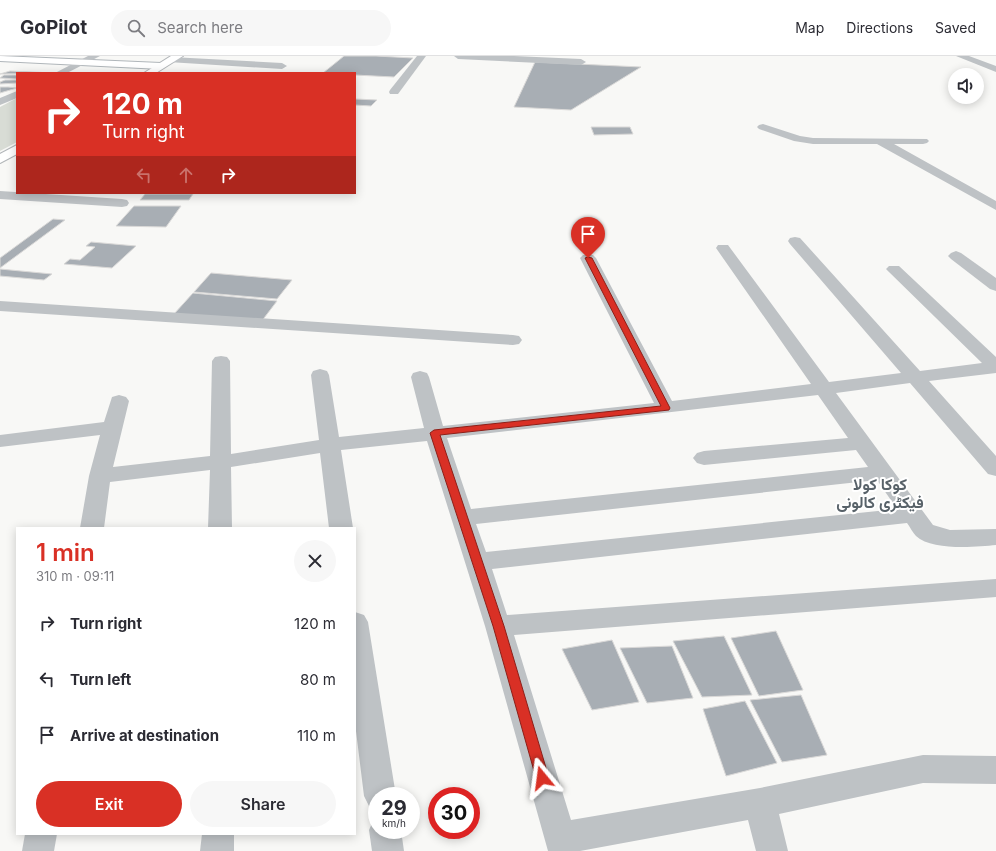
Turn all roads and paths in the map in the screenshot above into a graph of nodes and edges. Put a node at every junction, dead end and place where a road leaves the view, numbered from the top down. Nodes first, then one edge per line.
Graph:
1 (94, 56) edge
2 (232, 56) edge
3 (262, 56) edge
4 (422, 56) edge
5 (458, 56) edge
6 (961, 56) edge
7 (1, 57) edge
8 (80, 59) edge
9 (173, 59) edge
10 (287, 62) junction
11 (581, 62) dead end
12 (984, 65) junction
13 (996, 65) edge
14 (221, 68) edge
15 (155, 69) edge
16 (996, 69) edge
17 (61, 72) edge
18 (266, 72) edge
19 (394, 92) dead end
20 (16, 94) edge
21 (0, 102) edge
22 (763, 126) dead end
23 (878, 141) junction
24 (923, 141) dead end
25 (15, 151) edge
26 (0, 159) edge
27 (2, 196) edge
28 (122, 203) dead end
29 (996, 206) edge
30 (795, 241) dead end
31 (723, 248) dead end
32 (956, 256) dead end
33 (588, 258) dead end
34 (894, 269) dead end
35 (996, 286) edge
36 (0, 306) edge
37 (513, 340) dead end
38 (221, 361) dead end
39 (996, 367) edge
40 (320, 375) dead end
41 (914, 376) junction
42 (420, 377) dead end
43 (822, 388) junction
44 (119, 401) dead end
45 (666, 408) junction
46 (113, 427) junction
47 (434, 433) junction
48 (0, 441) edge
49 (861, 443) junction
50 (329, 445) junction
51 (704, 458) dead end
52 (220, 462) junction
53 (996, 469) edge
54 (882, 472) junction
55 (100, 476) junction
56 (912, 515) junction
57 (462, 518) junction
58 (92, 527) edge
59 (220, 527) edge
60 (341, 527) edge
61 (994, 540) edge
62 (476, 562) junction
63 (996, 588) edge
64 (498, 626) junction
65 (356, 629) edge
66 (996, 770) edge
67 (379, 787) edge
68 (760, 803) junction
69 (41, 835) edge
70 (218, 835) edge
71 (386, 839) edge
72 (562, 845) edge
73 (38, 851) edge
74 (217, 851) edge
75 (388, 851) edge
76 (772, 851) edge

1 - 8 street
1 - 9 street
2 - 14 street
3 - 10 street
4 - 19 street
5 - 11 street
6 - 12 street
7 - 8 street
8 - 15 street
8 - 17 street
9 - 14 street
9 - 15 street
10 - 14 street
10 - 18 street
12 - 13 street
12 - 16 street
14 - 15 street
20 - 21 street
22 - 23 street
23 - 24 street
23 - 29 street
25 - 26 street
27 - 28 street
30 - 41 street
31 - 43 street
32 - 35 street
33 - 45 street
34 - 39 street
36 - 37 street
38 - 52 street
39 - 41 street
40 - 50 street
41 - 43 street
41 - 53 street
42 - 47 street
43 - 45 street
43 - 49 street
44 - 46 street
45 - 47 street
46 - 48 street
46 - 55 street
47 - 50 street
47 - 57 street
49 - 51 street
49 - 54 street
50 - 52 street
50 - 60 street
52 - 55 street
52 - 59 street
54 - 56 street
54 - 57 street
55 - 58 street
56 - 61 street
56 - 62 street
57 - 62 street
62 - 64 street
63 - 64 street
64 - 72 street
65 - 67 street
66 - 68 street
68 - 72 street
68 - 76 street
69 - 73 street
70 - 74 street
71 - 75 street

